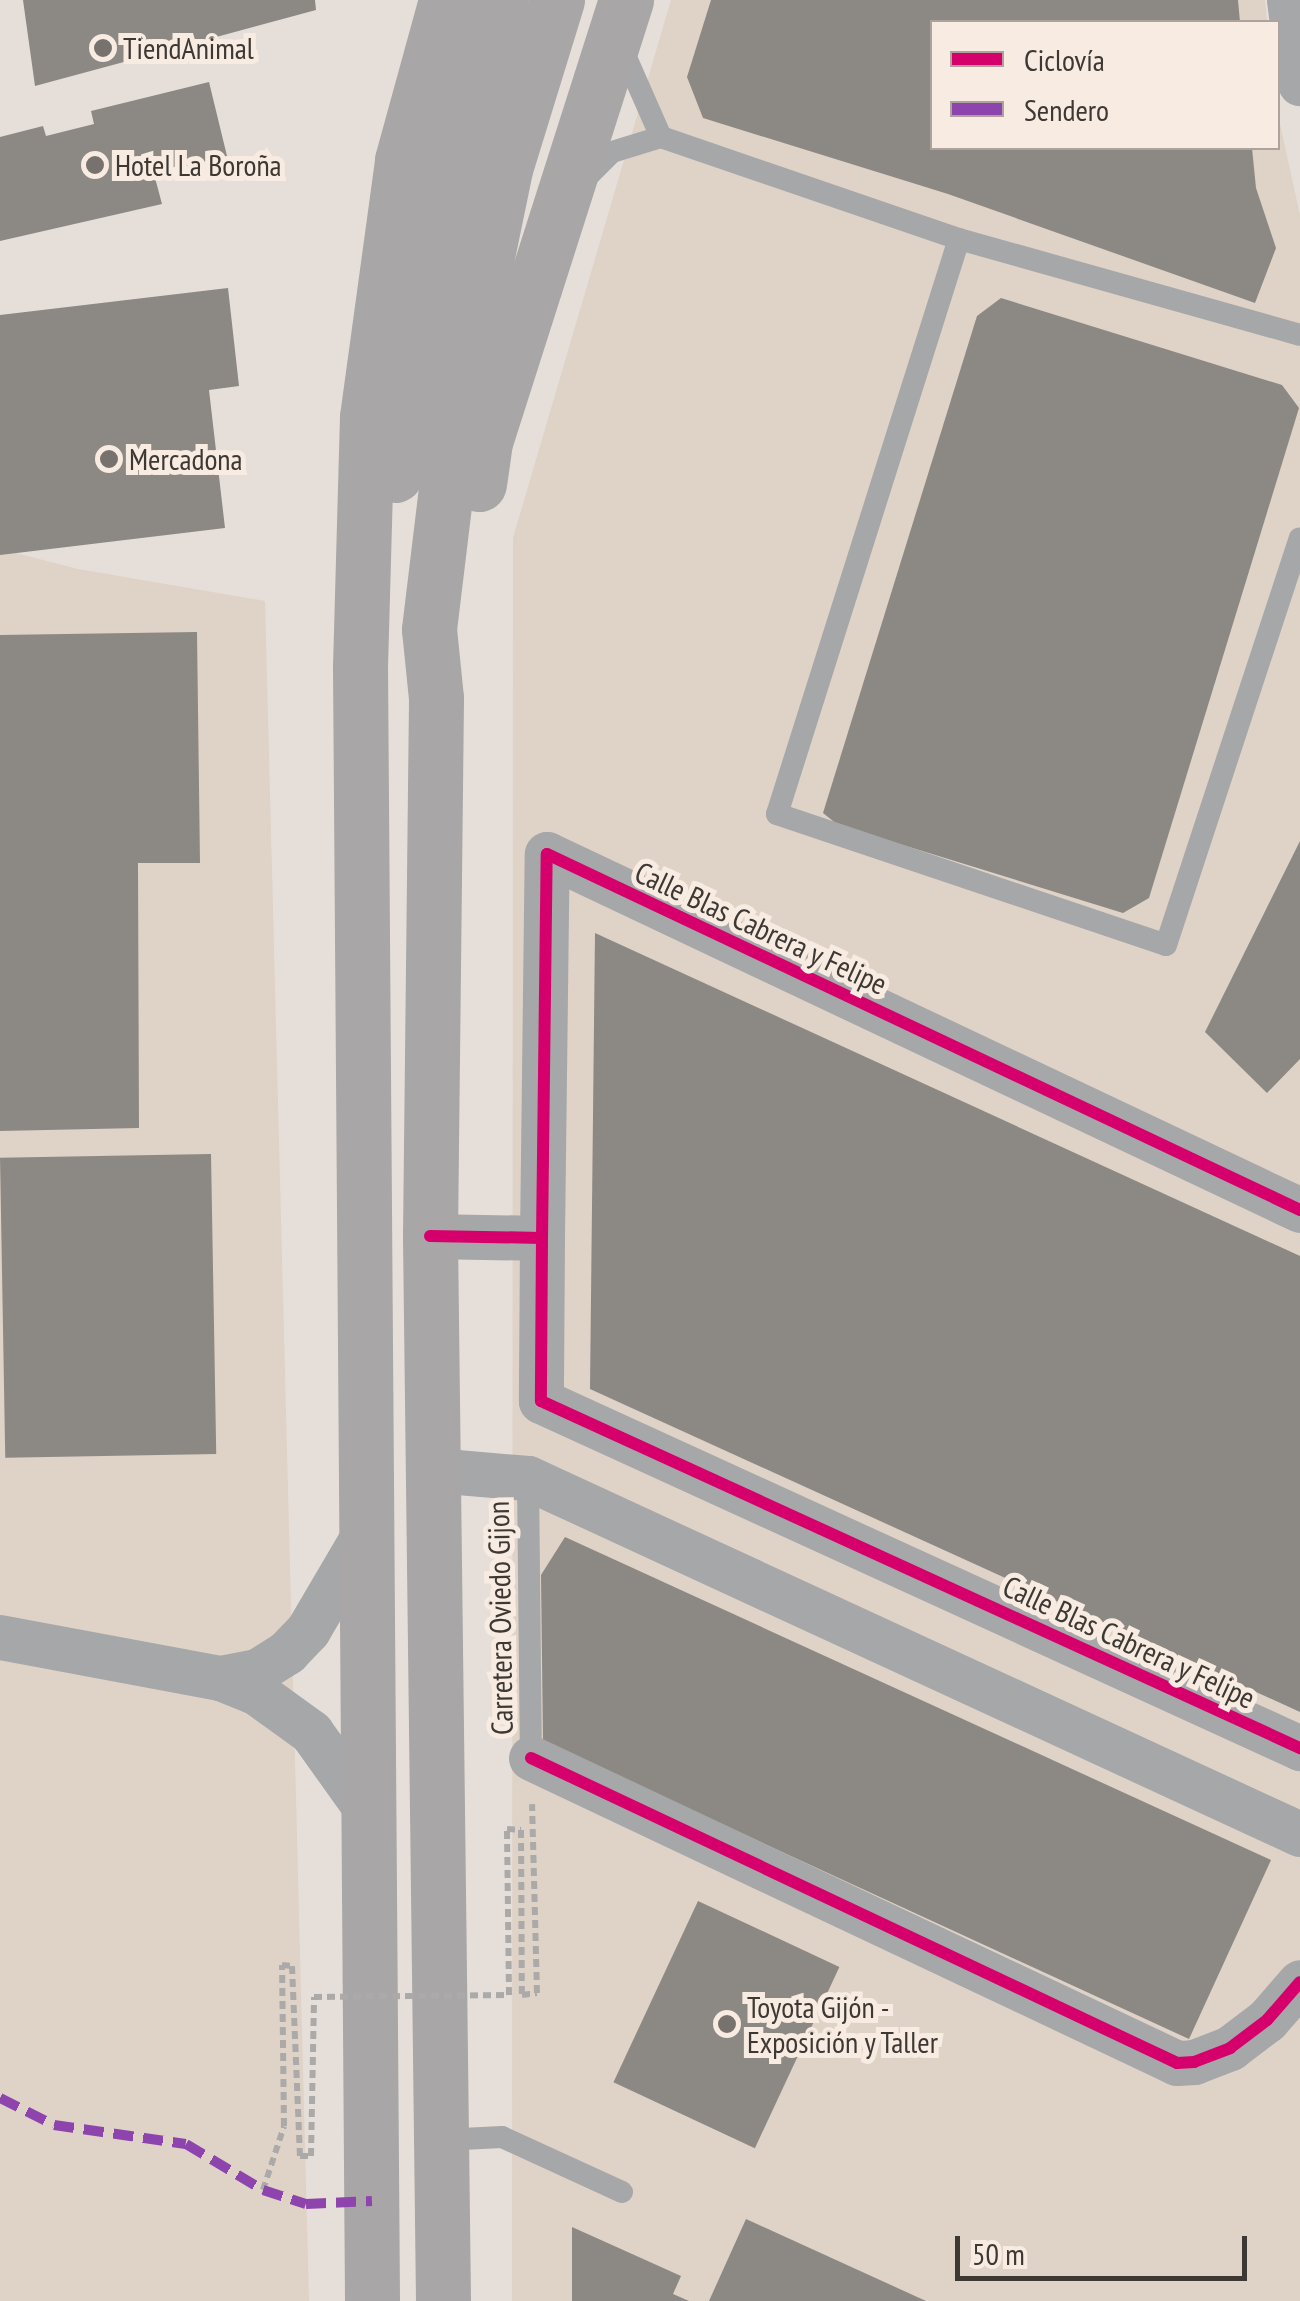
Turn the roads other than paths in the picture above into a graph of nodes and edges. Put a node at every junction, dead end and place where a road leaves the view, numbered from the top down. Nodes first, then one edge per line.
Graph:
1 (446, 0) edge
2 (501, 0) edge
3 (557, 0) edge
4 (1289, 0) edge
5 (620, 17) edge
6 (1300, 83) edge
7 (662, 137) junction
8 (562, 200) junction
9 (958, 239) junction
10 (1300, 335) edge
11 (1300, 538) edge
12 (360, 667) junction
13 (436, 698) junction
14 (1300, 1210) edge
15 (430, 1236) junction
16 (542, 1238) junction
17 (434, 1470) junction
18 (528, 1478) junction
19 (366, 1530) junction
20 (0, 1637) edge
21 (220, 1678) junction
22 (1300, 1748) edge
23 (537, 1761) joint
24 (368, 1813) junction
25 (1300, 1834) edge
26 (1300, 1982) edge
27 (442, 2140) junction
28 (622, 2192) dead end
29 (372, 2301) edge
30 (443, 2301) edge

1 - 12 highway
2 - 12 highway
3 - 13 highway
4 - 6 street
5 - 7 lane
5 - 8 highway
7 - 8 lane
7 - 9 lane
8 - 13 highway
9 - 10 lane
9 - 11 lane
12 - 19 highway
13 - 15 highway
14 - 16 street, Calle Blas Cabrera y Felipe
15 - 16 street
15 - 17 highway
16 - 22 street, Calle Blas Cabrera y Felipe
17 - 18 street
17 - 27 highway
18 - 23 lane, Carretera Oviedo Gijon
18 - 25 street
19 - 21 street
19 - 24 highway
20 - 21 street
21 - 24 street
23 - 26 street
24 - 29 highway
27 - 28 lane
27 - 30 highway

